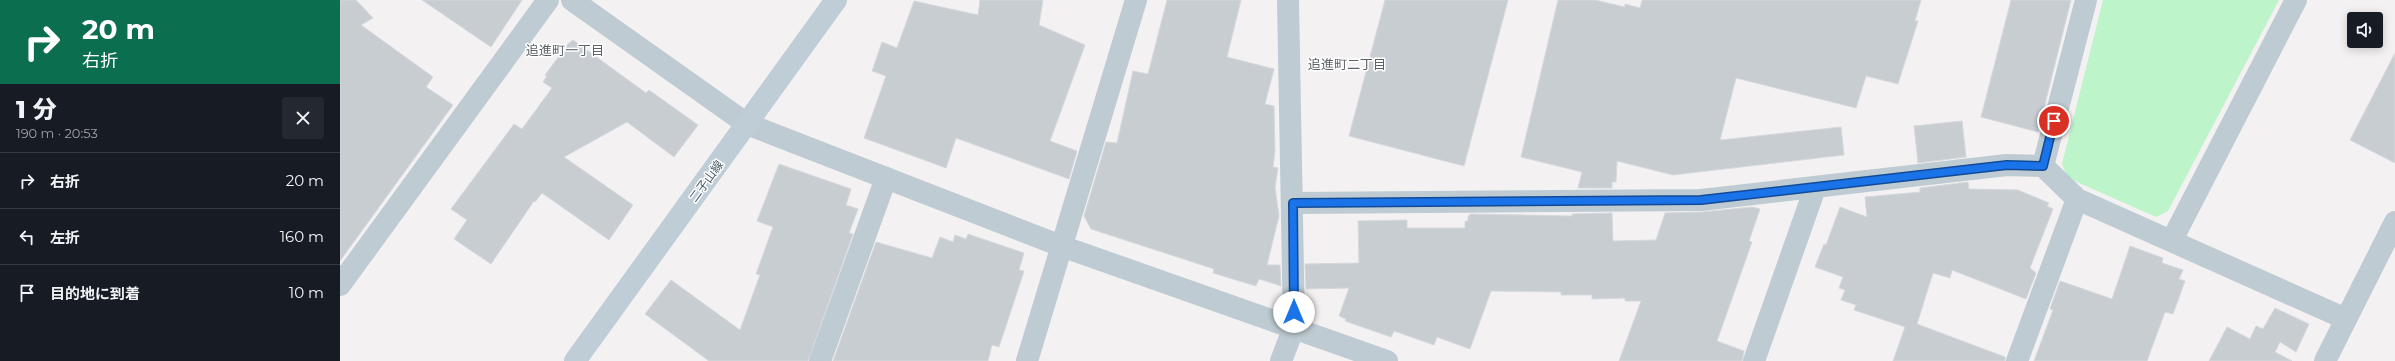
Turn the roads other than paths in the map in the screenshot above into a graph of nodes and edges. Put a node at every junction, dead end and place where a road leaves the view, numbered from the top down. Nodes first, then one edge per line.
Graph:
1 (548, 0) edge
2 (572, 0) edge
3 (836, 0) edge
4 (1136, 0) edge
5 (1288, 0) edge
6 (2086, 0) edge
7 (2296, 0) edge
8 (747, 124) junction
9 (2043, 166) junction
10 (886, 178) junction
11 (1815, 188) junction
12 (2076, 199) junction
13 (1293, 203) junction
14 (2395, 222) edge
15 (2172, 240) junction
16 (1061, 246) junction
17 (340, 285) edge
18 (2346, 319) junction
19 (1294, 327) junction
20 (575, 361) edge
21 (820, 361) edge
22 (1027, 361) edge
23 (1281, 361) edge
24 (1386, 361) edge
25 (1754, 361) edge
26 (2018, 361) edge
27 (2325, 361) edge

1 - 17 street
2 - 8 street
3 - 8 street, 二子山線
4 - 16 street
5 - 13 street
6 - 9 street
7 - 15 street
8 - 10 street
8 - 20 street, 二子山線
9 - 11 street
9 - 12 street
10 - 16 street
10 - 21 street
11 - 13 street
11 - 25 street
12 - 15 street
12 - 26 street
13 - 19 street
14 - 18 street
15 - 18 street
16 - 19 street
16 - 22 street
18 - 27 street
19 - 23 street
19 - 24 street

